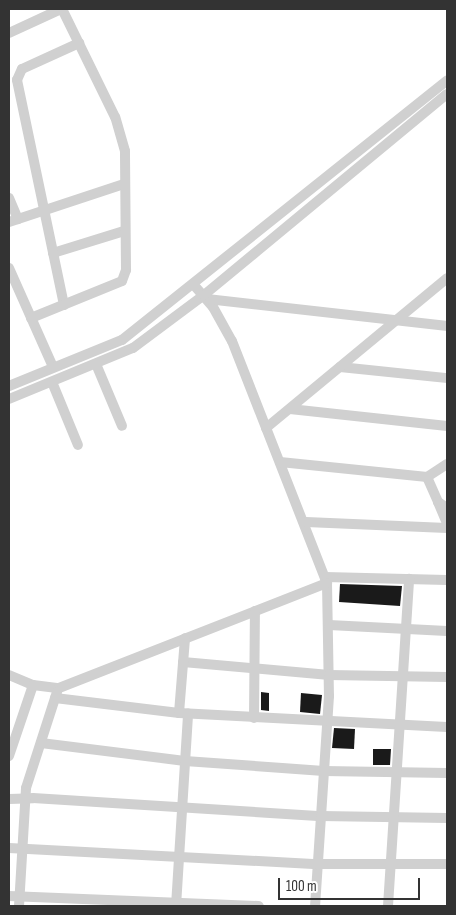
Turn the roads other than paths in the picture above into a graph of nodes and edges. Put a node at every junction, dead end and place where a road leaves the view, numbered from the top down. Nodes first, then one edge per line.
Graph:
1 (62, 9) edge
2 (9, 33) edge
3 (79, 43) junction
4 (447, 80) edge
5 (447, 94) edge
6 (124, 184) junction
7 (9, 198) edge
8 (44, 208) junction
9 (13, 221) edge
10 (124, 231) junction
11 (53, 253) junction
12 (9, 268) edge
13 (447, 278) edge
14 (11, 279) edge
15 (193, 284) junction
16 (206, 297) junction
17 (64, 305) junction
18 (31, 318) junction
19 (397, 320) junction
20 (447, 326) edge
21 (96, 364) junction
22 (340, 367) junction
23 (53, 368) junction
24 (447, 378) edge
25 (52, 382) junction
26 (9, 386) edge
27 (9, 399) edge
28 (290, 409) junction
29 (122, 426) dead end
30 (447, 426) edge
31 (266, 428) junction
32 (78, 445) dead end
33 (280, 462) junction
34 (447, 464) edge
35 (427, 477) junction
36 (438, 502) junction
37 (447, 508) edge
38 (306, 522) junction
39 (447, 524) edge
40 (447, 528) edge
41 (409, 579) junction
42 (326, 580) junction
43 (447, 580) edge
44 (255, 611) junction
45 (329, 625) junction
46 (404, 630) junction
47 (447, 631) edge
48 (185, 638) junction
49 (183, 662) junction
50 (254, 668) junction
51 (9, 675) edge
52 (329, 675) junction
53 (402, 677) junction
54 (447, 677) edge
55 (33, 685) junction
56 (57, 693) junction
57 (184, 713) junction
58 (254, 718) junction
59 (327, 723) junction
60 (399, 724) junction
61 (447, 726) edge
62 (40, 744) junction
63 (9, 756) edge
64 (185, 761) junction
65 (324, 771) junction
66 (447, 772) edge
67 (396, 773) junction
68 (25, 798) junction
69 (9, 799) edge
70 (180, 808) junction
71 (321, 816) junction
72 (394, 818) junction
73 (447, 818) edge
74 (9, 848) edge
75 (22, 848) junction
76 (179, 857) junction
77 (318, 864) junction
78 (391, 864) junction
79 (447, 864) edge
80 (9, 896) edge
81 (20, 901) edge
82 (176, 904) edge
83 (259, 906) edge
84 (316, 906) edge
85 (388, 906) edge

1 - 2 street
1 - 3 street
3 - 6 street
3 - 8 street
4 - 15 street
5 - 16 street
6 - 8 street
6 - 10 street
7 - 9 street
8 - 9 street
8 - 11 street
10 - 11 street
10 - 17 street
11 - 17 street
12 - 14 street
13 - 19 street
14 - 18 street
15 - 16 street
15 - 23 street
16 - 19 street
16 - 21 street
16 - 31 street
17 - 18 street
18 - 23 street
19 - 20 street
19 - 22 street
21 - 25 street
21 - 29 street
22 - 24 street
22 - 28 street
23 - 26 street
25 - 27 street
25 - 32 street
28 - 30 street
28 - 31 street
31 - 33 street
33 - 35 street
33 - 38 street
34 - 35 street
35 - 36 street
36 - 37 street
36 - 39 street
38 - 40 street
38 - 42 street
41 - 42 street
41 - 43 street
41 - 46 street
42 - 44 street
42 - 45 street
44 - 48 street
44 - 50 street
45 - 46 street
45 - 52 street
46 - 47 street
46 - 53 street
48 - 49 street
48 - 56 street
49 - 50 street
49 - 57 street
50 - 52 street
50 - 58 street
51 - 55 street
52 - 53 street
52 - 59 street
53 - 54 street
53 - 60 street
55 - 56 street
55 - 63 street
56 - 57 street
56 - 62 street
57 - 58 street
57 - 64 street
58 - 59 street
59 - 60 street
59 - 65 street
60 - 61 street
60 - 67 street
62 - 64 street
62 - 68 street
64 - 65 street
64 - 70 street
65 - 67 street
65 - 71 street
66 - 67 street
67 - 72 street
68 - 69 street
68 - 70 street
68 - 75 street
70 - 71 street
70 - 76 street
71 - 72 street
71 - 77 street
72 - 73 street
72 - 78 street
74 - 75 street
75 - 76 street
75 - 81 street
76 - 77 street
76 - 82 street
77 - 78 street
77 - 84 street
78 - 79 street
78 - 85 street
80 - 81 street
81 - 82 street
82 - 83 street

